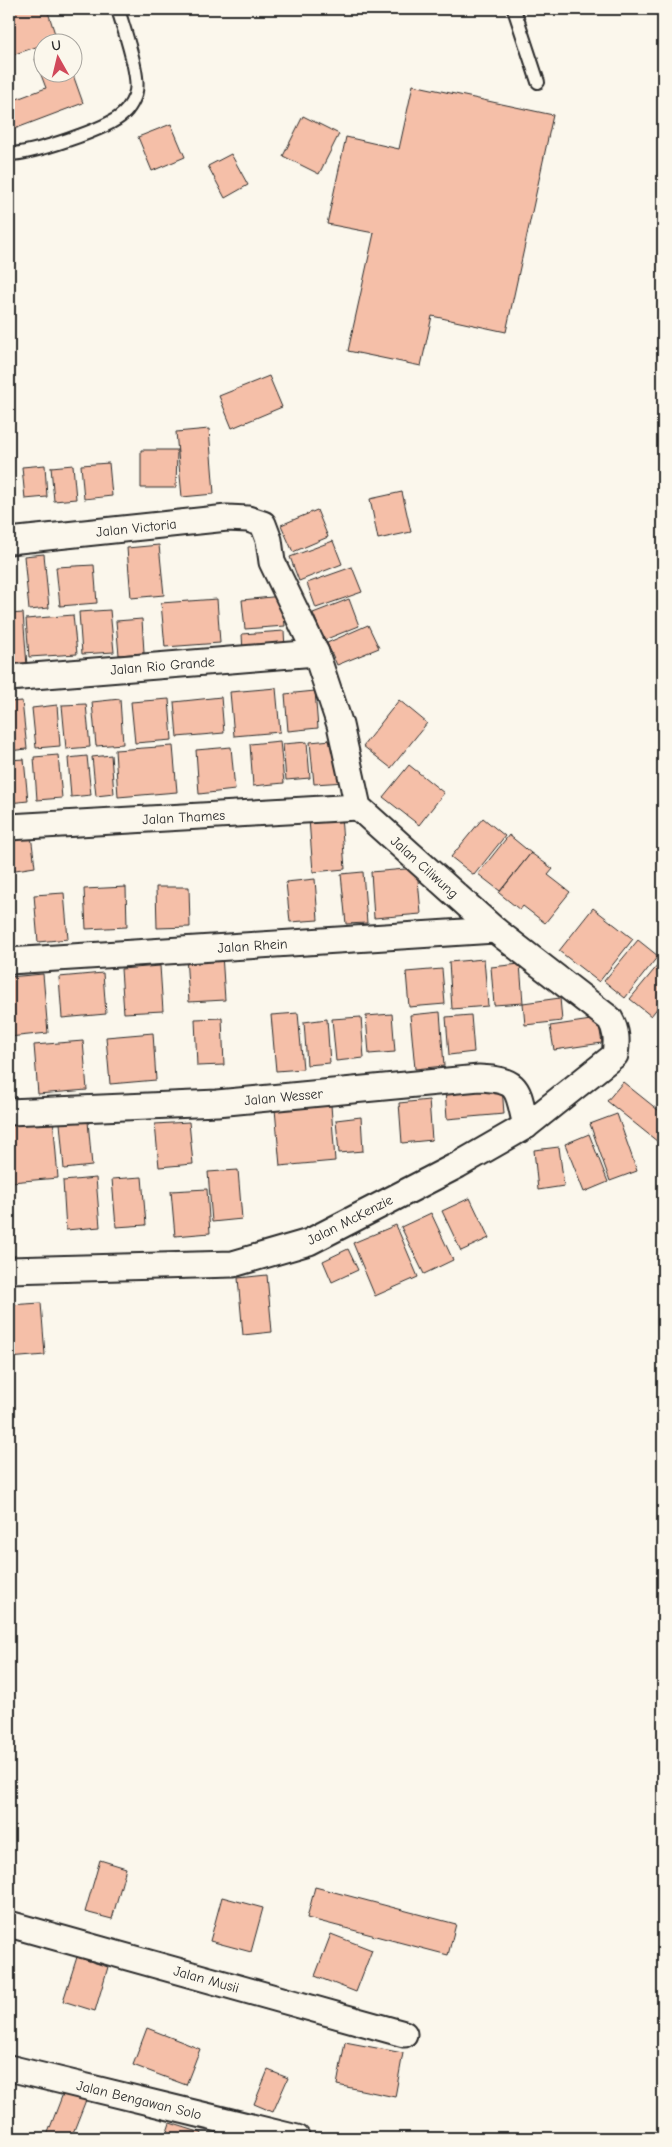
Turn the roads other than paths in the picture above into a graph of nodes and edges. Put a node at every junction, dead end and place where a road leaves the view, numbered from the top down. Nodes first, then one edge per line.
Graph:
1 (118, 9) edge
2 (514, 9) edge
3 (538, 82) dead end
4 (9, 154) edge
5 (9, 541) edge
6 (316, 653) junction
7 (9, 678) edge
8 (358, 807) junction
9 (9, 827) edge
10 (495, 930) junction
11 (9, 961) edge
12 (9, 1112) edge
13 (526, 1126) junction
14 (9, 1270) edge
15 (9, 1924) edge
16 (404, 2034) dead end
17 (9, 2068) edge
18 (297, 2138) edge

1 - 4 lane
2 - 3 lane
5 - 6 street, Jalan Victoria
6 - 7 street, Jalan Rio Grande
6 - 8 street
8 - 9 street, Jalan Thames
8 - 10 street, Jalan Ciliwung
10 - 11 street, Jalan Rhein
10 - 13 street, Jalan Ciliwung
12 - 13 street, Jalan Wesser
13 - 14 street, Jalan McKenzie
15 - 16 street, Jalan Musii
17 - 18 street, Jalan Bengawan Solo

